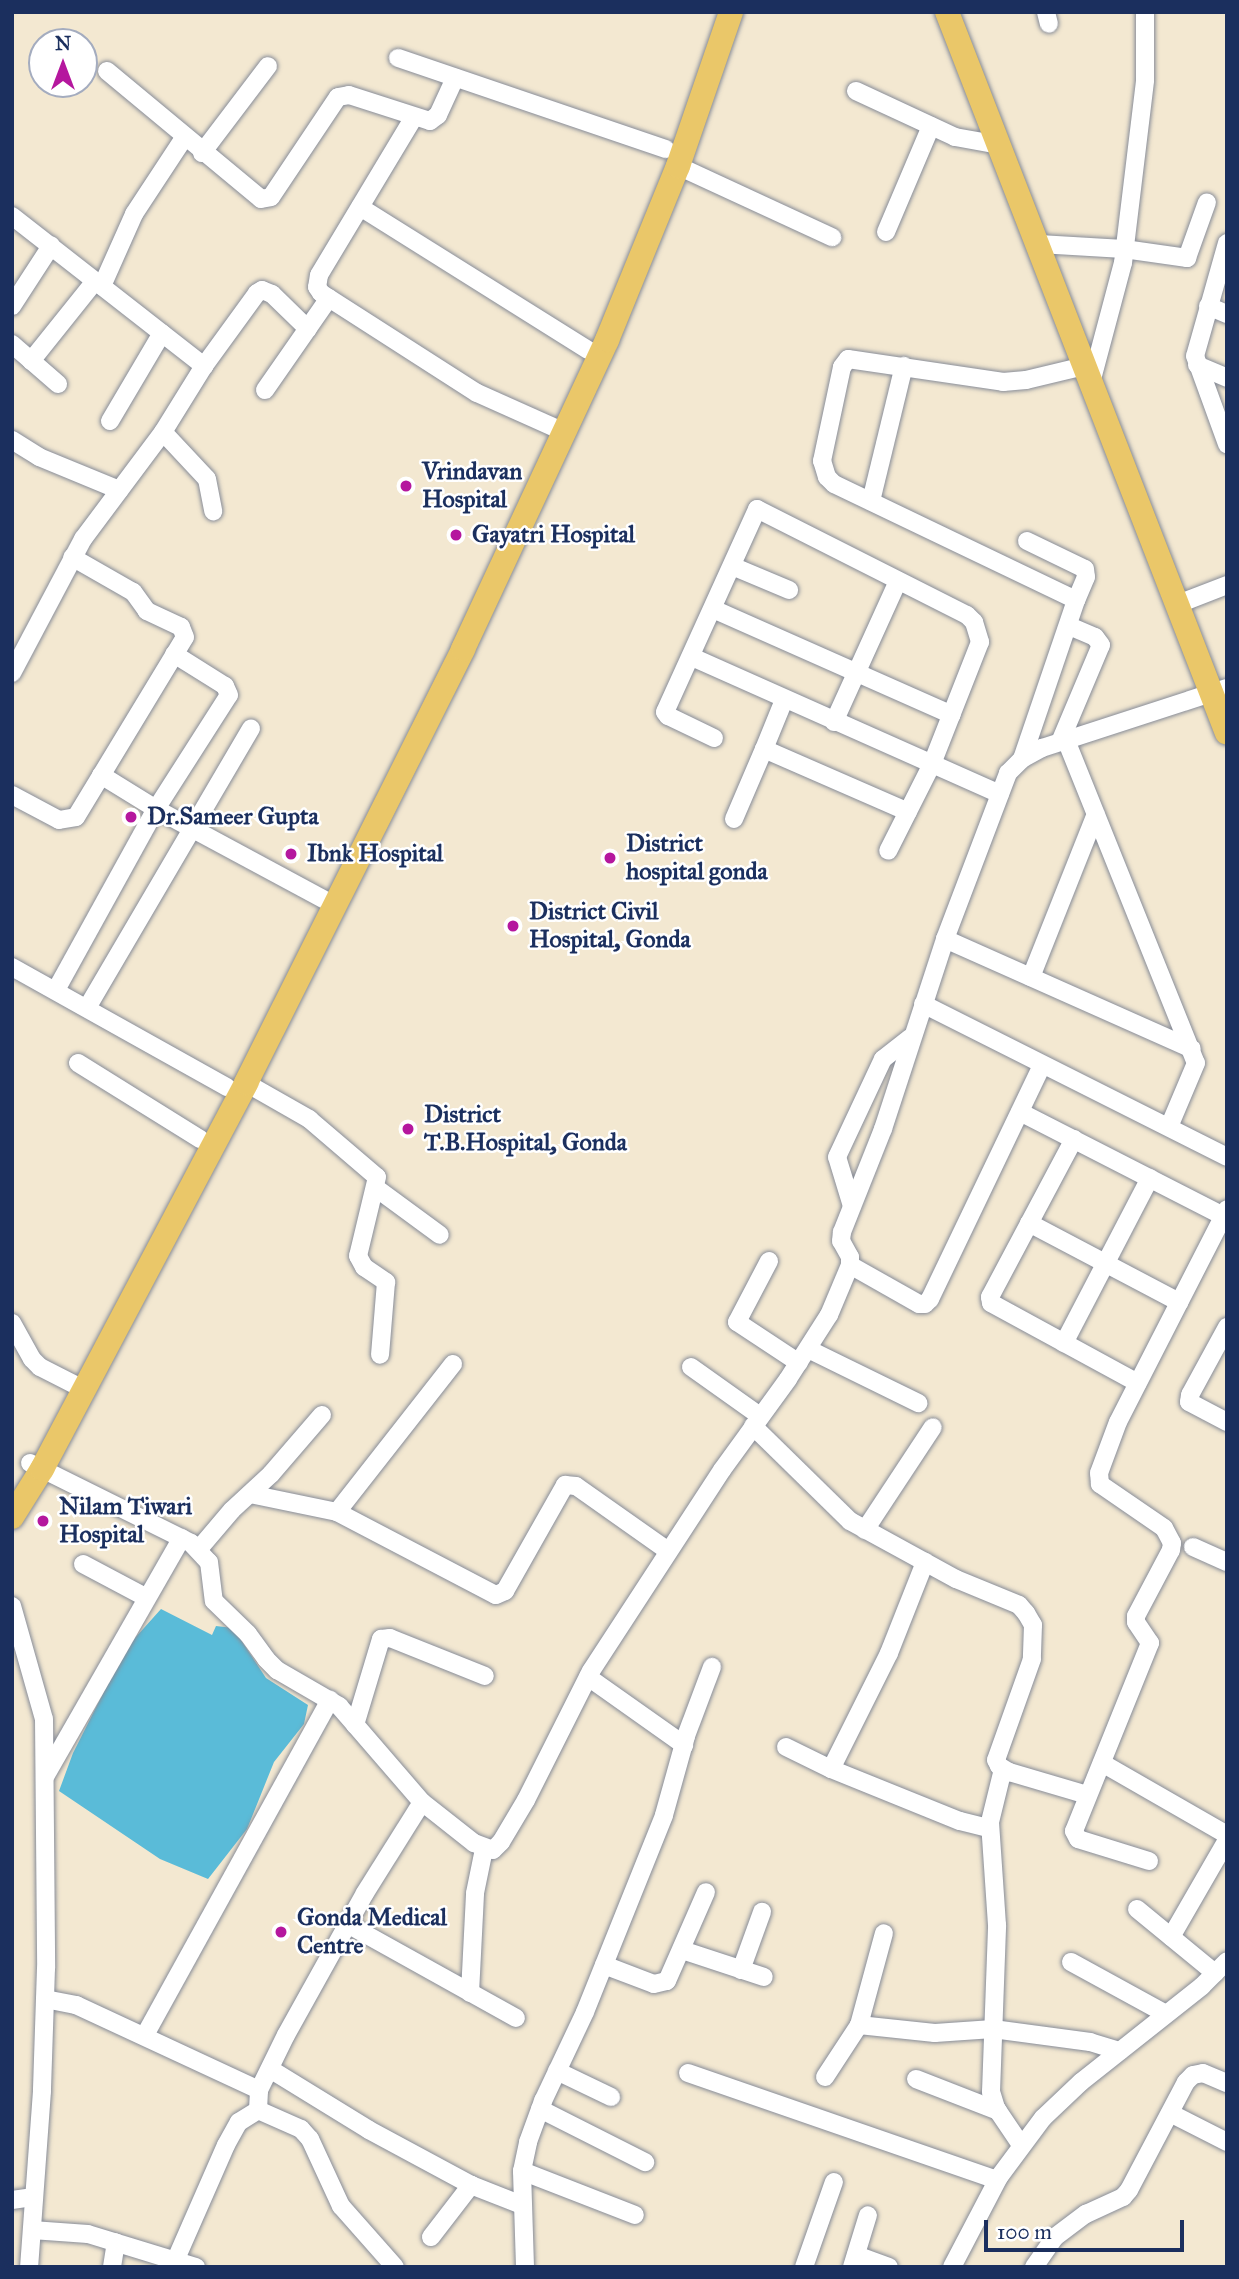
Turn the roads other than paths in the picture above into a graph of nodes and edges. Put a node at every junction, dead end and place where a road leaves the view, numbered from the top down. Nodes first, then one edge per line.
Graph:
1 (713, 12) edge
2 (731, 12) edge
3 (947, 12) edge
4 (1145, 12) edge
5 (398, 58) dead end
6 (268, 66) dead end
7 (107, 71) dead end
8 (455, 78) junction
9 (856, 90) dead end
10 (414, 117) junction
11 (931, 126) junction
12 (184, 138) junction
13 (1000, 145) junction
14 (202, 153) junction
15 (672, 158) junction
16 (1207, 202) dead end
17 (360, 207) junction
18 (12, 216) edge
19 (886, 232) dead end
20 (832, 236) dead end
21 (1227, 243) edge
22 (1039, 244) junction
23 (51, 246) junction
24 (1124, 249) junction
25 (98, 283) junction
26 (329, 298) junction
27 (12, 306) edge
28 (1208, 306) junction
29 (1227, 314) edge
30 (308, 329) junction
31 (162, 333) junction
32 (12, 344) edge
33 (588, 350) junction
34 (31, 361) junction
35 (1197, 365) junction
36 (204, 366) junction
37 (904, 366) junction
38 (1088, 375) junction
39 (1227, 378) edge
40 (58, 384) dead end
41 (265, 390) dead end
42 (110, 421) dead end
43 (553, 427) junction
44 (163, 432) junction
45 (12, 440) edge
46 (1227, 444) edge
47 (119, 489) junction
48 (871, 501) junction
49 (213, 511) dead end
50 (1027, 541) dead end
51 (72, 557) junction
52 (732, 565) junction
53 (898, 580) junction
54 (1227, 585) edge
55 (789, 590) dead end
56 (1076, 600) junction
57 (1178, 604) junction
58 (713, 609) junction
59 (1069, 626) junction
60 (20, 634) edge
61 (174, 654) junction
62 (692, 657) junction
63 (856, 672) junction
64 (12, 673) edge
65 (1219, 690) edge
66 (784, 700) junction
67 (952, 715) junction
68 (834, 722) junction
69 (251, 728) dead end
70 (1227, 733) edge
71 (714, 738) dead end
72 (1063, 741) junction
73 (764, 749) junction
74 (1021, 758) junction
75 (932, 764) junction
76 (101, 775) junction
77 (1000, 794) junction
78 (12, 795) edge
79 (156, 809) junction
80 (908, 812) junction
81 (1096, 814) junction
82 (734, 818) dead end
83 (192, 829) junction
84 (888, 851) dead end
85 (323, 899) junction
86 (945, 939) junction
87 (12, 967) edge
88 (1031, 977) junction
89 (55, 990) junction
90 (923, 1004) junction
91 (87, 1008) junction
92 (910, 1038) junction
93 (1192, 1049) junction
94 (78, 1063) dead end
95 (1042, 1065) junction
96 (236, 1085) junction
97 (1020, 1112) junction
98 (1169, 1127) junction
99 (200, 1139) junction
100 (1074, 1139) junction
101 (1227, 1157) edge
102 (1150, 1178) junction
103 (376, 1188) junction
104 (852, 1206) junction
105 (1226, 1213) edge
106 (1029, 1223) junction
107 (440, 1235) dead end
108 (769, 1261) dead end
109 (1106, 1264) junction
110 (850, 1265) junction
111 (1179, 1302) junction
112 (12, 1323) edge
113 (1227, 1327) edge
114 (1064, 1343) junction
115 (380, 1355) dead end
116 (803, 1356) junction
117 (453, 1364) dead end
118 (691, 1367) dead end
119 (1138, 1382) junction
120 (74, 1384) junction
121 (918, 1403) dead end
122 (322, 1415) dead end
123 (757, 1421) junction
124 (1227, 1422) edge
125 (933, 1427) dead end
126 (36, 1466) junction
127 (250, 1494) junction
128 (14, 1505) edge
129 (337, 1512) junction
130 (865, 1530) junction
131 (182, 1538) junction
132 (1193, 1547) dead end
133 (198, 1550) junction
134 (668, 1551) junction
135 (925, 1562) junction
136 (1227, 1562) edge
137 (83, 1564) dead end
138 (147, 1598) junction
139 (12, 1606) edge
140 (712, 1667) dead end
141 (485, 1676) dead end
142 (588, 1677) junction
143 (330, 1700) junction
144 (355, 1725) junction
145 (684, 1745) junction
146 (786, 1747) dead end
147 (1102, 1763) junction
148 (831, 1769) junction
149 (1009, 1772) junction
150 (45, 1777) junction
151 (1087, 1795) junction
152 (422, 1802) junction
153 (989, 1828) junction
154 (1227, 1838) edge
155 (484, 1849) junction
156 (1149, 1861) dead end
157 (706, 1892) dead end
158 (1137, 1909) dead end
159 (762, 1912) dead end
160 (348, 1925) junction
161 (884, 1933) dead end
162 (1171, 1937) junction
163 (682, 1950) junction
164 (1071, 1962) dead end
165 (604, 1965) junction
166 (1221, 1967) edge
167 (741, 1970) junction
168 (764, 1977) dead end
169 (470, 1993) junction
170 (45, 1998) junction
171 (1166, 2014) junction
172 (516, 2018) dead end
173 (859, 2025) junction
174 (993, 2029) junction
175 (145, 2035) junction
176 (1120, 2051) junction
177 (270, 2069) junction
178 (557, 2071) junction
179 (688, 2073) dead end
180 (825, 2077) dead end
181 (916, 2079) dead end
182 (1227, 2083) edge
183 (259, 2090) junction
184 (611, 2097) dead end
185 (540, 2109) junction
186 (258, 2110) junction
187 (998, 2111) junction
188 (1170, 2113) junction
189 (1227, 2143) edge
190 (1021, 2145) junction
191 (645, 2162) dead end
192 (522, 2171) junction
193 (997, 2180) junction
194 (834, 2182) dead end
195 (471, 2185) junction
196 (34, 2197) junction
197 (12, 2200) edge
198 (522, 2205) junction
199 (635, 2214) dead end
200 (868, 2214) dead end
201 (32, 2230) junction
202 (431, 2237) dead end
203 (116, 2242) junction
204 (176, 2259) junction
205 (854, 2261) edge
206 (29, 2267) edge
207 (112, 2267) edge
208 (196, 2267) edge
209 (395, 2267) edge
210 (525, 2267) edge
211 (804, 2267) edge
212 (889, 2267) edge
213 (952, 2267) edge
214 (1034, 2267) edge

1 - 15 highway
2 - 15 highway
3 - 13 highway
4 - 24 street
5 - 8 street
6 - 14 street
7 - 12 street
8 - 10 street
8 - 15 street
9 - 11 street
10 - 14 street
10 - 17 street
11 - 13 street
11 - 19 street
12 - 14 street
12 - 25 street
13 - 22 highway
15 - 20 street
15 - 33 highway
15 - 96 highway
16 - 24 street
17 - 26 street
17 - 33 street
18 - 23 street
21 - 28 street
22 - 24 street
22 - 38 highway
23 - 25 street
23 - 27 street
24 - 38 street
25 - 31 street
25 - 34 street
26 - 30 street
26 - 43 street
28 - 29 street
28 - 35 street
30 - 36 street
30 - 41 street
31 - 36 street
31 - 42 street
32 - 34 street
33 - 43 highway
34 - 40 street
35 - 39 street
35 - 46 street
36 - 44 street
37 - 38 street
37 - 48 street
37 - 48 street
38 - 57 highway
43 - 85 highway
44 - 47 street
44 - 49 street
45 - 47 street
47 - 51 street
48 - 56 street
50 - 56 street
51 - 60 street
51 - 61 street
52 - 53 street
52 - 55 street
52 - 58 street
53 - 63 street
53 - 67 street
54 - 57 street
56 - 59 street
57 - 65 highway
58 - 62 street
58 - 63 street
59 - 72 street
59 - 74 street
60 - 64 street
61 - 76 street
61 - 79 street
62 - 66 street
62 - 71 street
63 - 67 street
63 - 68 street
65 - 70 highway
65 - 72 street
66 - 68 street
66 - 73 street
67 - 75 street
68 - 75 street
69 - 83 street
72 - 74 street
72 - 81 street
73 - 80 street
73 - 82 street
74 - 77 street
75 - 77 street
75 - 80 street
76 - 78 street
76 - 79 street
77 - 86 street
79 - 83 street
79 - 89 street
80 - 84 street
81 - 88 street
81 - 93 street
83 - 85 street
83 - 91 street
85 - 96 highway
86 - 88 street
86 - 90 street
87 - 89 street
88 - 93 street
89 - 91 street
90 - 92 street
90 - 95 street
91 - 96 street
92 - 104 street
92 - 104 street
93 - 98 street
94 - 99 street
95 - 97 street
95 - 98 street
96 - 99 highway
96 - 103 street
96 - 126 highway
97 - 100 street
97 - 110 street
98 - 101 street
99 - 120 highway
100 - 102 street
100 - 106 street
102 - 105 street
102 - 109 street
103 - 107 street
103 - 115 street
104 - 110 street
105 - 111 street
106 - 109 street
106 - 114 street
108 - 116 street
109 - 111 street
109 - 114 street
110 - 116 street
111 - 119 street
112 - 120 street
113 - 124 street
114 - 119 street
116 - 121 street
116 - 123 street
117 - 129 street
118 - 123 street
119 - 147 street
120 - 126 highway
122 - 127 street
123 - 130 street
123 - 134 street
125 - 130 street
126 - 128 highway
126 - 131 street
127 - 129 street
127 - 133 street
129 - 134 street
130 - 135 street
131 - 133 street
131 - 138 street
132 - 136 street
133 - 143 street
134 - 142 street
135 - 148 street
135 - 149 street
137 - 138 street
138 - 150 street
139 - 150 street
140 - 145 street
141 - 144 street
142 - 145 street
142 - 155 street
143 - 144 street
143 - 175 street
144 - 152 street
145 - 165 street
146 - 148 street
147 - 151 street
147 - 154 street
148 - 153 street
149 - 151 street
149 - 153 street
150 - 170 street
151 - 156 street
152 - 155 street
152 - 160 street
153 - 174 street
154 - 162 street
155 - 169 street
157 - 163 street
158 - 162 street
159 - 167 street
160 - 169 street
160 - 177 street
161 - 173 street
162 - 166 street
163 - 165 street
163 - 167 street
164 - 171 street
165 - 178 street
166 - 171 street
167 - 168 street
169 - 172 street
170 - 175 street
170 - 196 street
171 - 176 street
173 - 174 street
173 - 180 street
174 - 176 street
174 - 187 street
175 - 183 street
176 - 190 street
177 - 183 street
177 - 195 street
178 - 184 street
178 - 185 street
179 - 193 street
181 - 187 street
182 - 188 street
183 - 186 street
185 - 191 street
185 - 192 street
186 - 204 street
186 - 209 street
187 - 190 street
188 - 189 street
188 - 214 street
190 - 193 street
192 - 198 street
192 - 199 street
193 - 213 street
194 - 211 street
195 - 198 street
195 - 202 street
196 - 197 street
196 - 201 street
198 - 210 street
200 - 205 street
201 - 203 street
201 - 206 street
203 - 204 street
203 - 207 street
204 - 208 street
205 - 212 street

